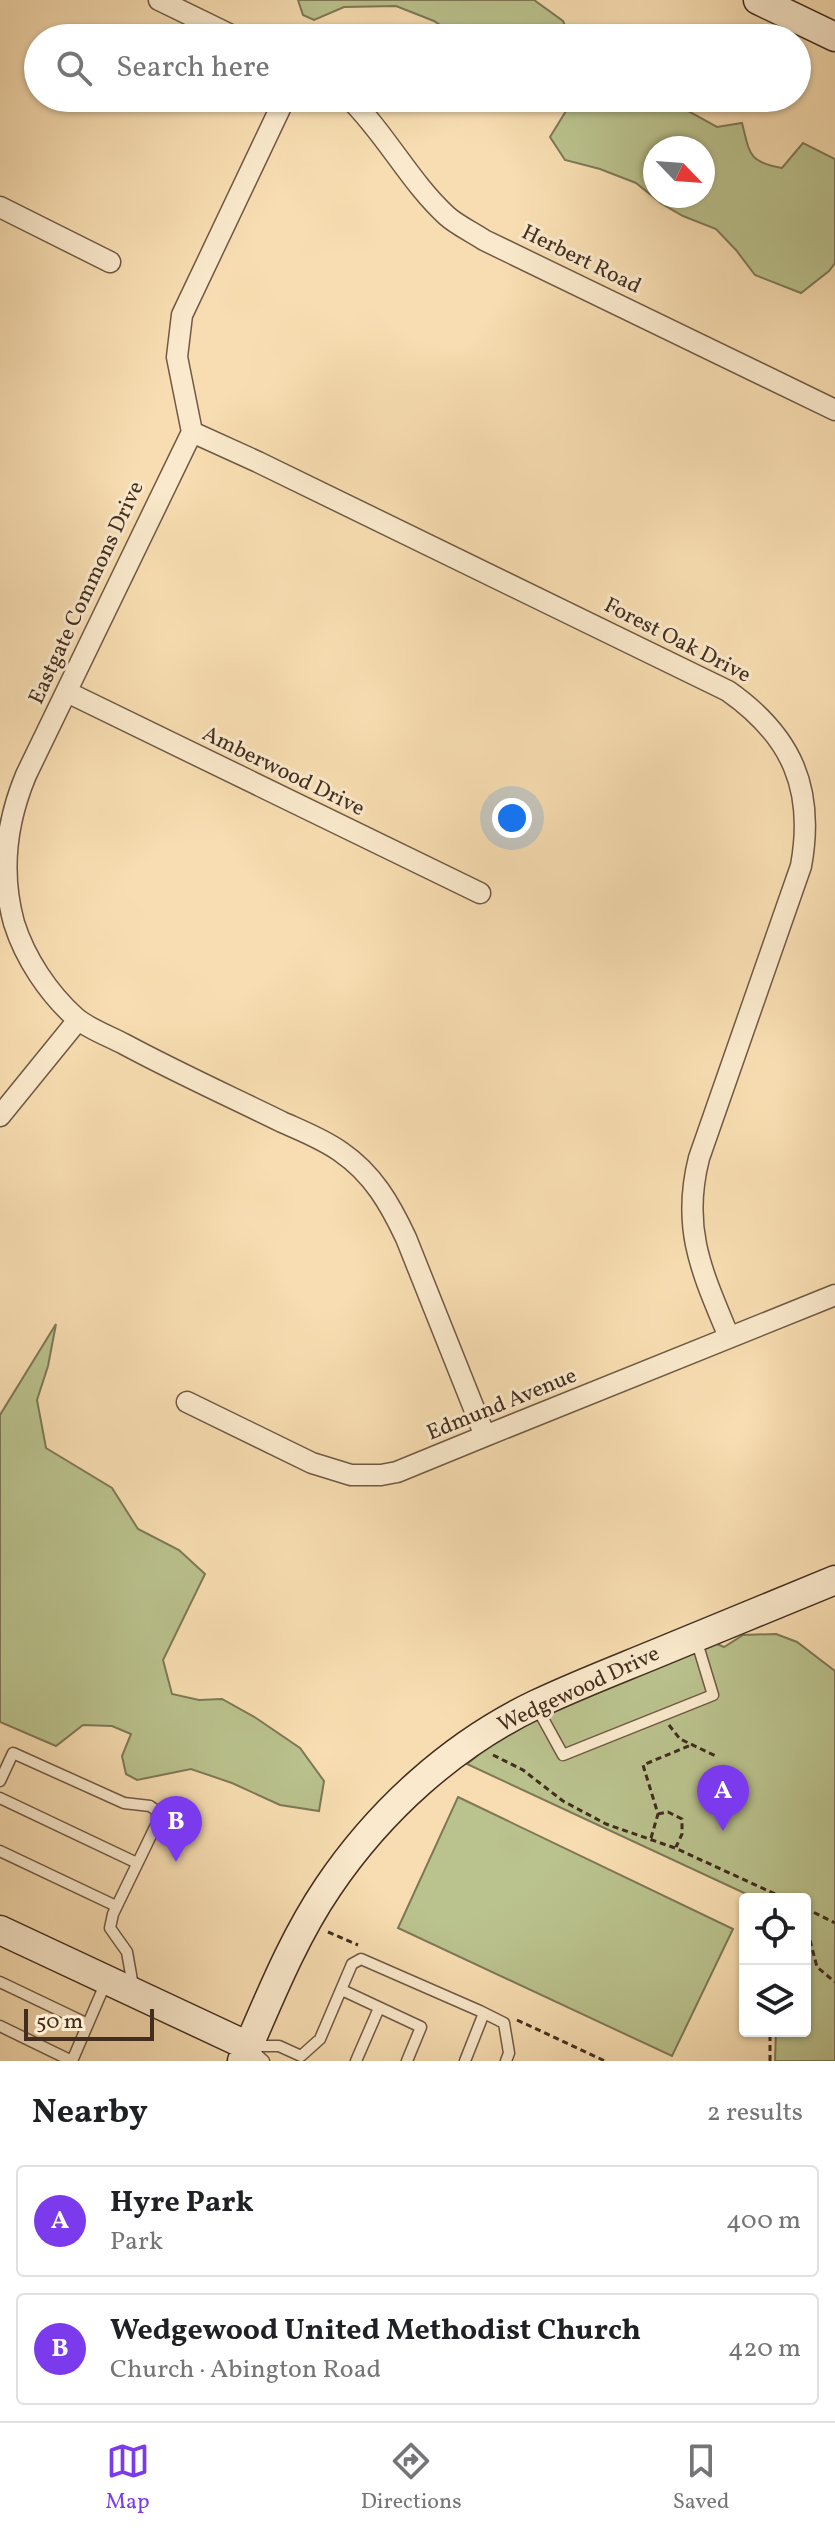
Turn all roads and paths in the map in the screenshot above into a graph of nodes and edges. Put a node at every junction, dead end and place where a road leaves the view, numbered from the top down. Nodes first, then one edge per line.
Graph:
1 (159, 0) edge
2 (758, 0) edge
3 (208, 24) edge
4 (808, 24) edge
5 (811, 25) edge
6 (835, 37) edge
7 (278, 112) edge
8 (362, 112) edge
9 (0, 207) edge
10 (110, 262) dead end
11 (835, 410) edge
12 (192, 432) junction
13 (67, 692) junction
14 (480, 893) dead end
15 (78, 1020) junction
16 (0, 1116) edge
17 (835, 1295) edge
18 (729, 1337) junction
19 (187, 1402) dead end
20 (485, 1436) junction
21 (835, 1580) edge
22 (695, 1637) junction
23 (536, 1704) junction
24 (662, 1715) junction
25 (469, 1744) junction
26 (691, 1745) junction
27 (718, 1757) dead end
28 (0, 1781) edge
29 (0, 1798) edge
30 (658, 1814) junction
31 (651, 1840) junction
32 (675, 1848) junction
33 (0, 1851) edge
34 (137, 1863) junction
35 (774, 1893) edge
36 (116, 1906) junction
37 (811, 1911) edge
38 (835, 1923) edge
39 (0, 1930) edge
40 (811, 1944) edge
41 (107, 1981) junction
42 (0, 1982) edge
43 (835, 1982) edge
44 (342, 1990) junction
45 (134, 1992) junction
46 (379, 2008) junction
47 (484, 2013) junction
48 (88, 2024) junction
49 (0, 2026) edge
50 (770, 2037) edge
51 (251, 2056) edge
52 (72, 2061) edge
53 (356, 2061) edge
54 (407, 2061) edge
55 (465, 2061) edge
56 (506, 2061) edge
57 (770, 2061) edge

1 - 3 street
2 - 4 street
5 - 6 street
7 - 12 street
8 - 11 street, Herbert Road
9 - 10 street
12 - 13 street, Eastgate Commons Drive
12 - 18 street, Forest Oak Drive
13 - 14 street, Amberwood Drive
13 - 15 street, Eastgate Commons Drive
15 - 16 street
15 - 20 street, Eastgate Commons Drive
17 - 18 street, Edmund Avenue
18 - 20 street, Edmund Avenue
19 - 20 street, Edmund Avenue
21 - 22 street, Wedgewood Drive
22 - 23 street, Wedgewood Drive
22 - 24 lane
23 - 24 lane
23 - 25 street, Wedgewood Drive
24 - 26 path
25 - 31 path
25 - 51 street, Wedgewood Drive
26 - 27 path
26 - 30 path
28 - 34 lane
29 - 34 lane
30 - 31 path
30 - 32 path
31 - 32 path
32 - 35 path
33 - 36 lane
34 - 36 lane
36 - 45 lane
37 - 38 path
39 - 41 street
40 - 43 path
41 - 45 street
41 - 48 lane
42 - 48 lane
44 - 46 lane
44 - 47 lane
44 - 51 lane
45 - 51 street
46 - 53 lane
46 - 54 lane
47 - 55 lane
47 - 56 lane
48 - 52 lane
49 - 52 lane
50 - 57 path

